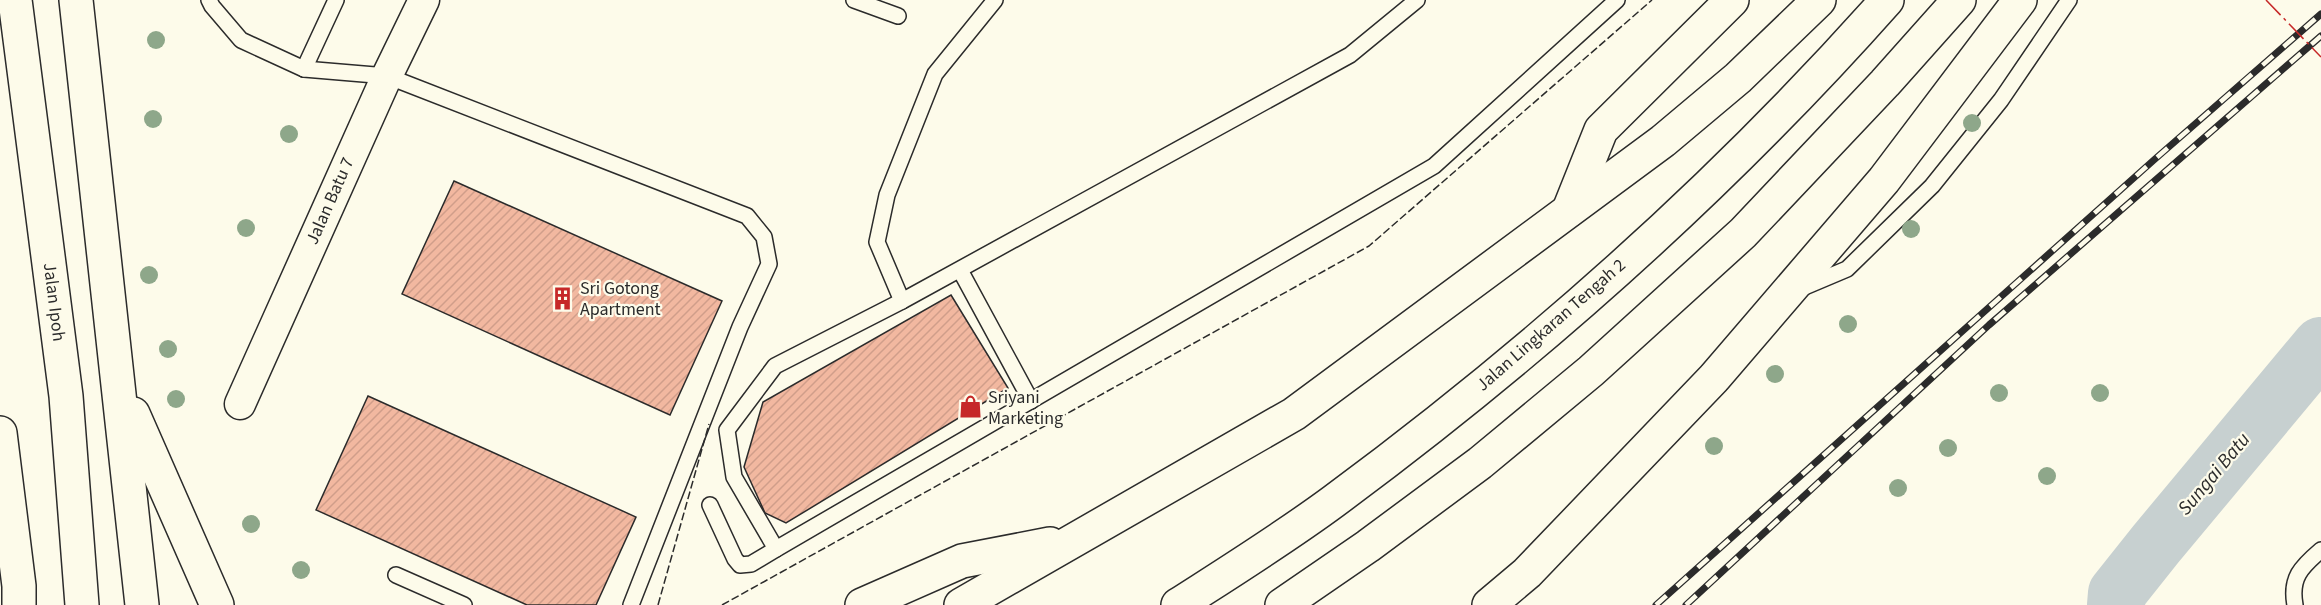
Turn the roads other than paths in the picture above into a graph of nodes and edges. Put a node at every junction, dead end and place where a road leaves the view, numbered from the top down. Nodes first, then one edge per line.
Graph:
1 (15, 0) edge
2 (76, 0) edge
3 (209, 0) edge
4 (336, 0) edge
5 (424, 0) edge
6 (854, 0) edge
7 (995, 0) edge
8 (1417, 0) edge
9 (1617, 0) edge
10 (1732, 0) edge
11 (1819, 0) edge
12 (1887, 0) edge
13 (1959, 0) edge
14 (2020, 0) edge
15 (2069, 0) edge
16 (898, 16) dead end
17 (304, 69) junction
18 (387, 76) junction
19 (1569, 210) junction
20 (960, 270) junction
21 (1787, 294) junction
22 (902, 301) junction
23 (118, 380) junction
24 (1030, 401) junction
25 (240, 404) dead end
26 (0, 433) edge
27 (710, 505) dead end
28 (1075, 539) junction
29 (776, 549) junction
30 (2321, 550) edge
31 (396, 575) dead end
32 (19, 605) edge
33 (82, 605) edge
34 (142, 605) edge
35 (217, 605) edge
36 (464, 605) edge
37 (632, 605) edge
38 (862, 605) edge
39 (961, 605) edge
40 (1178, 605) edge
41 (1282, 605) edge
42 (1489, 605) edge
43 (2295, 605) edge

1 - 33 main road, Jalan Ipoh
2 - 23 main road
3 - 17 lane
4 - 17 lane
5 - 18 street, Jalan Batu 7
6 - 16 lane
7 - 22 lane
8 - 20 lane
9 - 24 lane
10 - 19 main road
11 - 19 main road
12 - 40 main road, Jalan Lingkaran Tengah 2
13 - 41 main road
14 - 21 main road
15 - 21 lane
17 - 18 lane
18 - 25 street, Jalan Batu 7
18 - 37 lane
19 - 28 main road
20 - 22 lane
20 - 24 lane
21 - 42 main road
22 - 29 lane
23 - 34 main road
23 - 35 main road
24 - 29 lane
26 - 32 main road
27 - 29 lane
28 - 38 main road
28 - 39 main road
30 - 43 lane
31 - 36 lane

